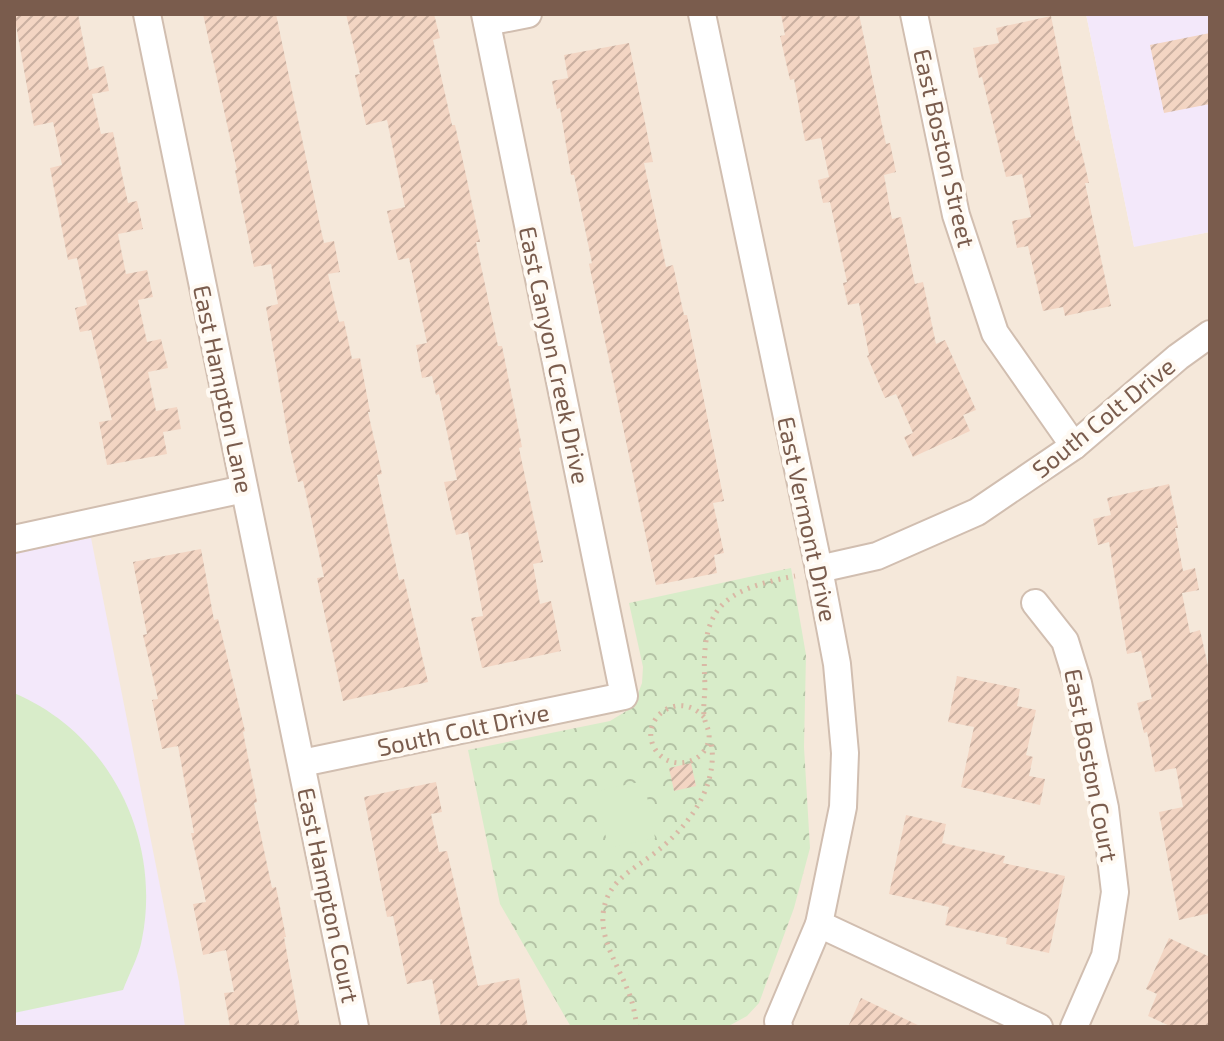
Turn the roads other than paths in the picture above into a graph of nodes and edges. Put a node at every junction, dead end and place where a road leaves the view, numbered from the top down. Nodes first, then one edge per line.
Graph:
1 (147, 14) edge
2 (528, 14) edge
3 (702, 14) edge
4 (914, 14) edge
5 (486, 18) edge
6 (1210, 334) edge
7 (1074, 446) junction
8 (244, 489) junction
9 (14, 539) edge
10 (807, 573) junction
11 (1035, 603) dead end
12 (624, 696) joint
13 (302, 763) junction
14 (819, 924) junction
15 (774, 1025) edge
16 (355, 1027) edge
17 (1039, 1027) edge
18 (1074, 1027) edge

1 - 8 street, East Hampton Lane
2 - 5 street
3 - 10 street, East Vermont Drive
4 - 7 street, East Boston Street
5 - 12 street, East Canyon Creek Drive
6 - 7 street, South Colt Drive
7 - 10 street, South Colt Drive
8 - 9 street
8 - 13 street, East Hampton Lane
10 - 14 street, East Vermont Drive
11 - 18 street, East Boston Court
12 - 13 street, South Colt Drive
13 - 16 street, East Hampton Court
14 - 15 street, East Vermont Drive
14 - 17 street

